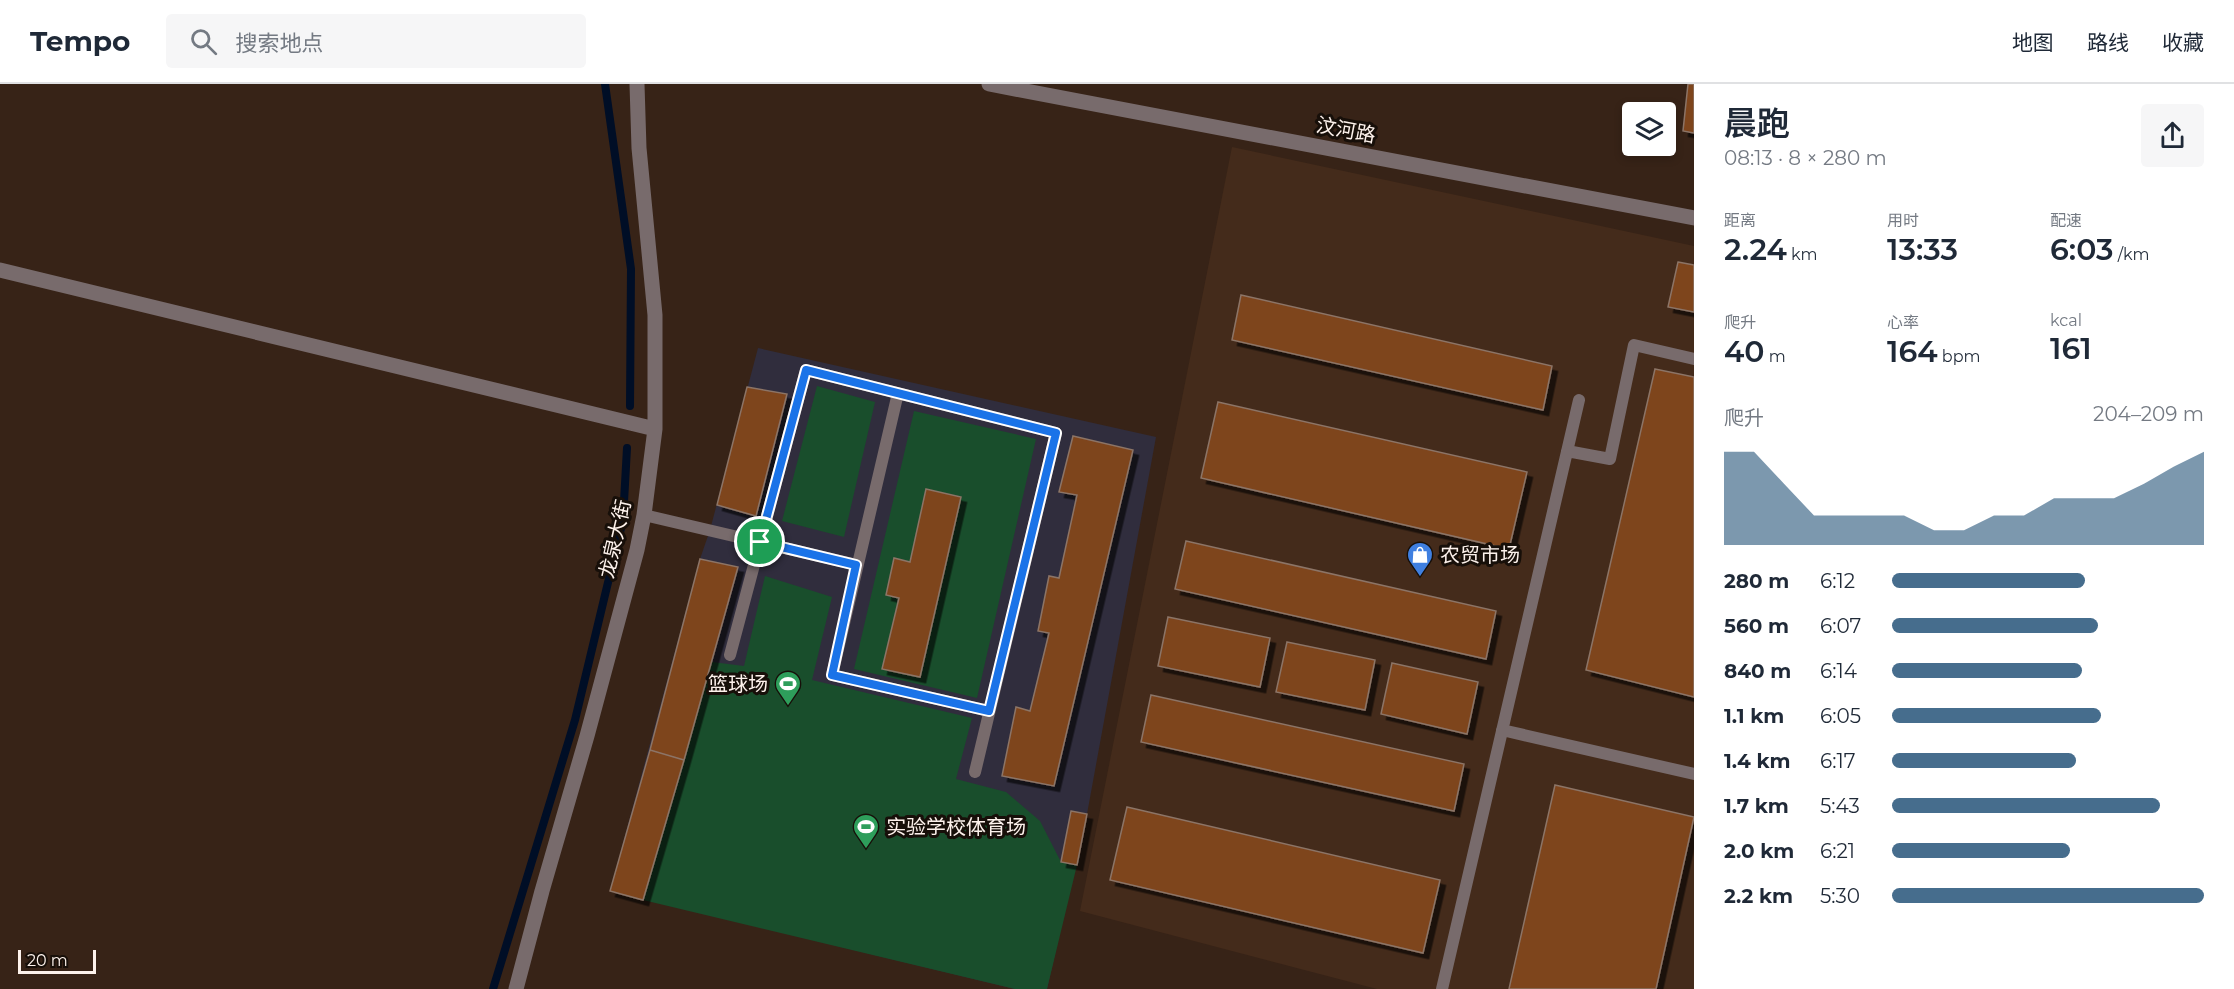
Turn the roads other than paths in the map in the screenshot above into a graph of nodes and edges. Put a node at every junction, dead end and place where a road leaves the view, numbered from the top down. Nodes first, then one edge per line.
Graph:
1 (637, 84) edge
2 (989, 84) edge
3 (1694, 218) edge
4 (0, 270) edge
5 (1694, 359) edge
6 (898, 393) junction
7 (1579, 400) dead end
8 (655, 429) junction
9 (1567, 451) junction
10 (644, 515) junction
11 (760, 542) junction
12 (856, 565) junction
13 (730, 656) dead end
14 (989, 711) junction
15 (1502, 730) junction
16 (975, 772) dead end
17 (1694, 774) edge
18 (516, 989) edge
19 (1442, 989) edge

1 - 8 street, 龙泉大街
2 - 3 street, 汶河路
4 - 8 street
5 - 9 lane
6 - 11 lane
6 - 12 lane
6 - 14 lane
7 - 9 lane
8 - 10 street, 龙泉大街
9 - 15 lane
10 - 11 lane
10 - 18 street, 龙泉大街
11 - 12 lane
11 - 13 lane
12 - 14 lane
14 - 16 lane
15 - 17 lane
15 - 19 lane

